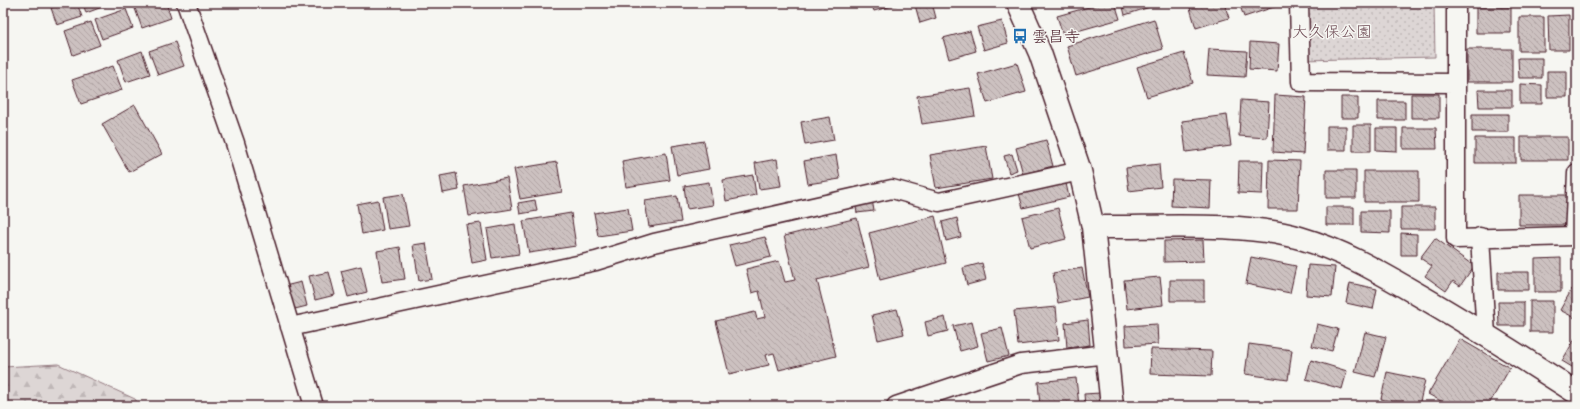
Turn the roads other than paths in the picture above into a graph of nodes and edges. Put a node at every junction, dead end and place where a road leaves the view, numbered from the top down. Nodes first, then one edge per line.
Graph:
1 (186, 3) edge
2 (1018, 3) edge
3 (1299, 3) edge
4 (1456, 3) edge
5 (1455, 83) junction
6 (1080, 171) junction
7 (1577, 173) edge
8 (1092, 227) junction
9 (1480, 237) junction
10 (290, 327) junction
11 (1486, 335) junction
12 (1107, 354) junction
13 (1577, 393) edge
14 (314, 406) edge
15 (896, 406) edge
16 (1112, 406) edge

1 - 10 street
2 - 6 street
3 - 5 street
4 - 5 street
5 - 9 street
6 - 8 street
6 - 10 street
7 - 9 street
8 - 11 street
8 - 12 street
9 - 11 street
10 - 14 street
11 - 13 street
12 - 15 street
12 - 16 street

